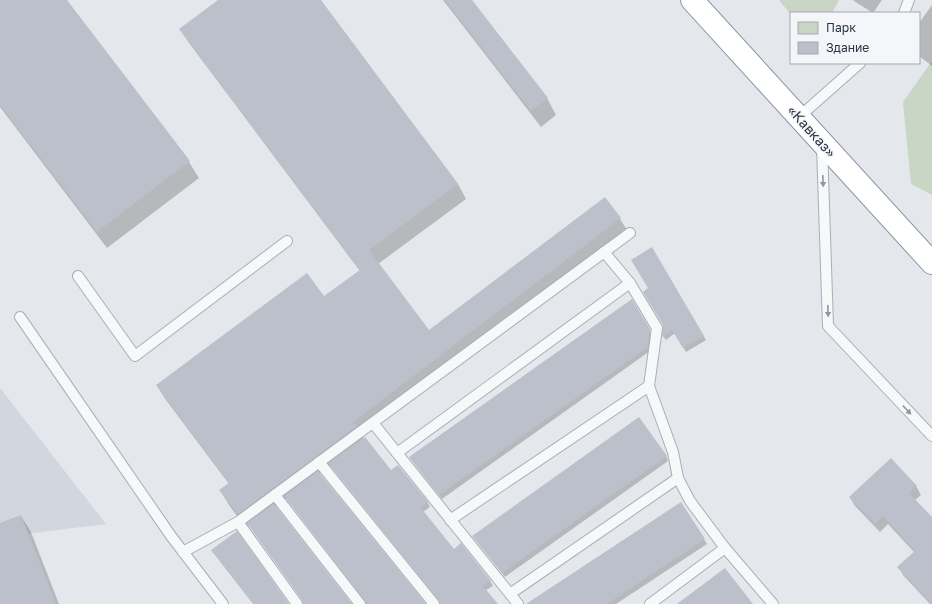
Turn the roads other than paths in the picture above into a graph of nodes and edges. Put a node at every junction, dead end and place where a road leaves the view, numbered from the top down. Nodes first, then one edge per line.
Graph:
1 (692, 0) edge
2 (909, 0) edge
3 (904, 12) edge
4 (859, 64) edge
5 (799, 117) junction
6 (822, 142) junction
7 (630, 232) dead end
8 (287, 241) dead end
9 (604, 252) junction
10 (932, 263) edge
11 (78, 276) dead end
12 (630, 283) junction
13 (20, 317) dead end
14 (649, 386) junction
15 (373, 423) junction
16 (932, 436) edge
17 (397, 452) junction
18 (319, 462) junction
19 (678, 478) junction
20 (275, 496) junction
21 (450, 520) junction
22 (238, 522) junction
23 (725, 548) junction
24 (183, 552) junction
25 (510, 594) junction
26 (222, 604) edge
27 (297, 604) edge
28 (360, 604) edge
29 (434, 604) edge
30 (518, 604) edge
31 (650, 604) edge
32 (773, 604) edge

1 - 5 highway, «Кавказ»
2 - 3 lane
4 - 5 lane
5 - 6 highway, «Кавказ»
6 - 10 highway, «Кавказ»
6 -> 16 lane
7 - 9 lane
8 - 11 lane
9 - 12 lane
9 - 15 lane
12 - 14 lane
12 - 17 lane
13 - 24 lane
14 - 19 lane
14 - 21 lane
15 - 17 lane
15 - 18 lane
17 - 21 lane
18 - 20 lane
18 - 29 lane
19 - 23 lane
19 - 25 lane
20 - 22 lane
20 - 28 lane
21 - 25 lane
22 - 24 lane
22 - 27 lane
23 - 31 lane
23 - 32 lane
24 - 26 lane
25 - 30 lane

